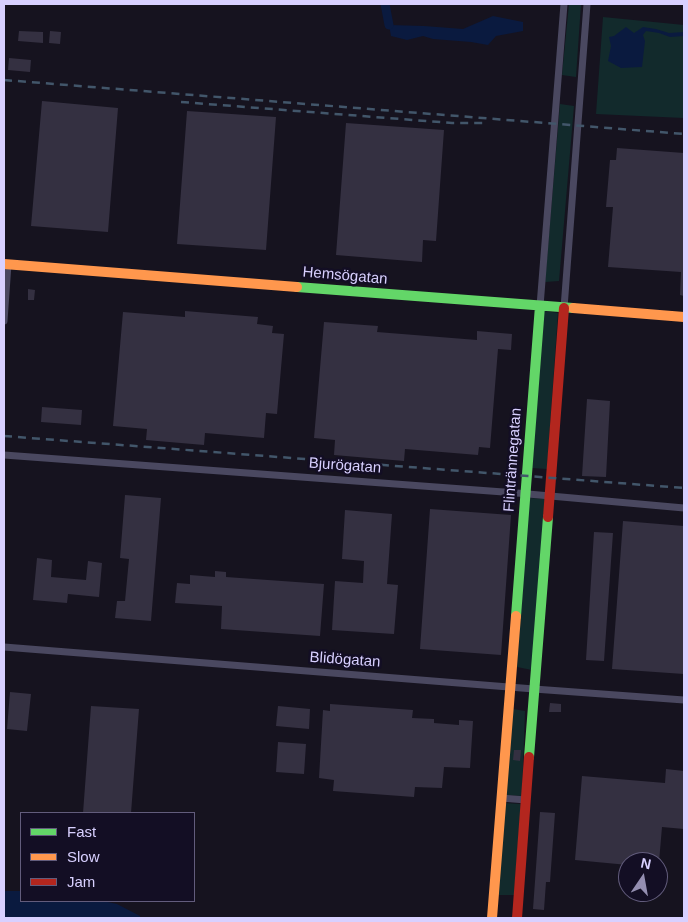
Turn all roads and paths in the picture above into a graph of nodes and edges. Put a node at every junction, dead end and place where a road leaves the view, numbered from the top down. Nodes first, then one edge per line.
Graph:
1 (564, 4) edge
2 (587, 4) edge
3 (6, 264) edge
4 (540, 306) junction
5 (564, 308) junction
6 (684, 317) edge
7 (4, 321) edge
8 (4, 455) edge
9 (526, 494) junction
10 (550, 496) junction
11 (684, 508) edge
12 (4, 647) edge
13 (510, 687) junction
14 (534, 689) junction
15 (684, 700) edge
16 (501, 798) junction
17 (526, 800) junction
18 (492, 918) edge
19 (517, 918) edge

1 - 4 street, Flintrännegatan
2 - 5 street
3 - 4 street, Hemsögatan
3 - 7 street
4 - 5 street, Hemsögatan
4 - 9 street, Flintrännegatan
5 - 6 street, Hemsögatan
5 - 10 street
8 - 9 street, Bjurögatan
9 - 10 street, Bjurögatan
9 - 13 street, Flintrännegatan
10 - 11 street, Bjurögatan
10 - 14 street
12 - 13 street, Blidögatan
13 - 14 street, Blidögatan
13 - 16 street, Flintrännegatan
14 - 15 street, Blidögatan
14 - 17 street
16 - 17 street
16 - 18 street, Flintrännegatan
17 - 19 street

